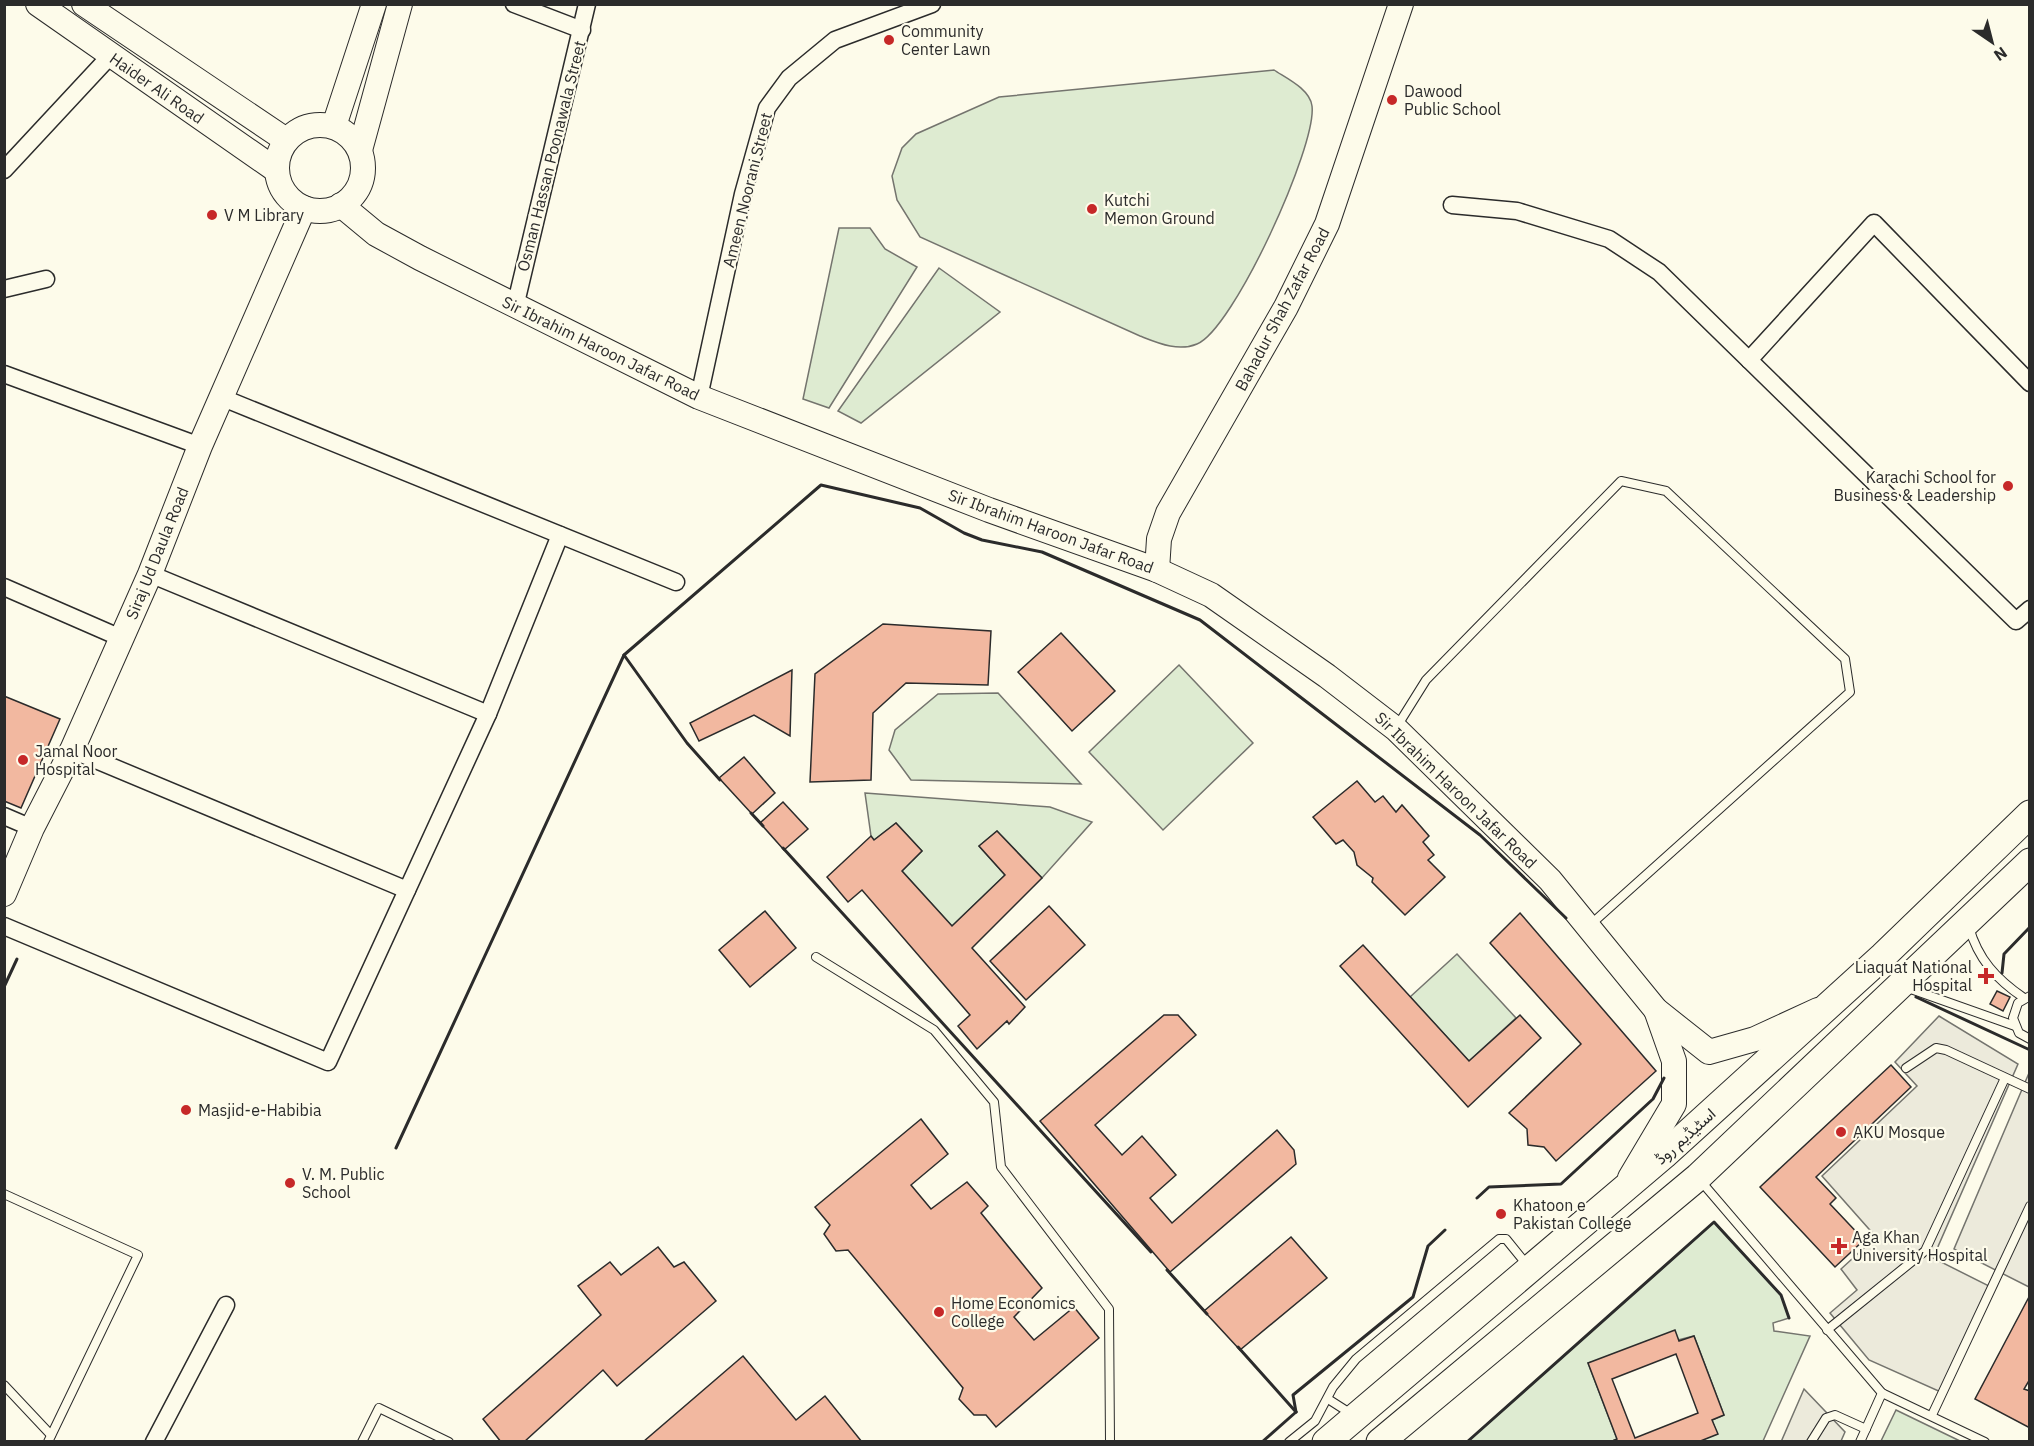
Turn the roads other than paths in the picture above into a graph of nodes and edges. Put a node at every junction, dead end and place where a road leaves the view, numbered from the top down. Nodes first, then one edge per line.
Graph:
1 (38, 4) edge
2 (84, 4) edge
3 (374, 4) edge
4 (400, 4) edge
5 (514, 4) edge
6 (587, 4) edge
7 (932, 4) edge
8 (1397, 6) edge
9 (582, 30) junction
10 (111, 55) junction
11 (334, 126) junction
12 (286, 140) junction
13 (360, 150) junction
14 (4, 170) edge
15 (276, 170) junction
16 (1452, 205) dead end
17 (341, 206) junction
18 (304, 208) junction
19 (46, 279) dead end
20 (4, 289) edge
21 (515, 306) junction
22 (1749, 360) junction
23 (4, 374) edge
24 (2030, 383) edge
25 (699, 397) junction
26 (223, 398) junction
27 (200, 446) junction
28 (560, 536) junction
29 (1157, 570) junction
30 (150, 574) junction
31 (676, 582) dead end
32 (4, 587) edge
33 (2030, 609) edge
34 (121, 638) junction
35 (488, 714) junction
36 (1396, 729) junction
37 (72, 750) junction
38 (2030, 814) edge
39 (4, 816) edge
40 (32, 828) junction
41 (2030, 862) edge
42 (407, 890) junction
43 (4, 894) edge
44 (1967, 920) junction
45 (4, 926) edge
46 (1588, 927) junction
47 (816, 957) dead end
48 (1898, 984) junction
49 (2027, 997) edge
50 (1829, 1005) junction
51 (1656, 1010) junction
52 (2014, 1026) junction
53 (2030, 1039) edge
54 (1905, 1068) dead end
55 (2006, 1078) junction
56 (2030, 1089) edge
57 (1698, 1177) junction
58 (1622, 1191) junction
59 (4, 1194) edge
60 (2030, 1206) edge
61 (1530, 1268) junction
62 (226, 1305) dead end
63 (1827, 1330) junction
64 (4, 1385) edge
65 (1882, 1393) junction
66 (1328, 1399) junction
67 (1932, 1415) junction
68 (1355, 1416) junction
69 (1866, 1429) junction
70 (49, 1438) edge
71 (154, 1442) edge
72 (362, 1442) edge
73 (449, 1442) edge
74 (1110, 1442) edge
75 (1289, 1442) edge
76 (1326, 1442) edge
77 (1375, 1442) edge
78 (1380, 1442) edge
79 (1811, 1442) edge
80 (1860, 1442) edge
81 (1985, 1442) edge

1 - 10 street, Haider Ali Road
2 - 12 street, Haider Ali Road
3 - 11 street
4 - 13 street
5 - 9 street
6 - 9 street, Osman Hassan Poonawala Street
7 - 25 street, Ameen Noorani Street
8 - 29 street, Bahadur Shah Zafar Road
9 - 21 street, Osman Hassan Poonawala Street
10 - 14 street
10 - 15 street, Haider Ali Road
11 - 12 street
11 - 13 street
12 - 15 street
13 - 17 street
15 - 18 street
16 - 22 street
17 - 18 street
17 - 21 street, Sir Ibrahim Haroon Jafar Road
18 - 26 street, Siraj Ud Daula Road
19 - 20 street
21 - 25 street, Sir Ibrahim Haroon Jafar Road
22 - 24 street
22 - 33 street
23 - 27 street
25 - 29 street, Sir Ibrahim Haroon Jafar Road
26 - 27 street, Siraj Ud Daula Road
26 - 28 street
27 - 30 street, Siraj Ud Daula Road
28 - 31 street
28 - 35 street
29 - 36 street, Sir Ibrahim Haroon Jafar Road
30 - 34 street, Siraj Ud Daula Road
30 - 35 street
32 - 34 street
34 - 37 street, Siraj Ud Daula Road
35 - 42 street
36 - 46 street, Sir Ibrahim Haroon Jafar Road
36 - 46 lane
37 - 40 street, Siraj Ud Daula Road
37 - 42 street
38 - 50 main road, اسٹیڈیم روڈ
39 - 40 street
40 - 43 street, Siraj Ud Daula Road
41 - 44 main road
42 - 45 street
44 - 48 main road
44 - 49 lane
46 - 51 street, Sir Ibrahim Haroon Jafar Road
47 - 74 lane
48 - 52 lane
48 - 57 main road
49 - 52 lane
50 - 51 street
50 - 58 main road, اسٹیڈیم روڈ
51 - 58 street
52 - 53 lane
54 - 55 lane
55 - 56 lane
55 - 63 lane
57 - 63 lane
57 - 78 main road
58 - 61 main road, اسٹیڈیم روڈ
59 - 70 lane
60 - 67 lane
61 - 66 lane
61 - 68 main road, اسٹیڈیم روڈ
62 - 71 street
63 - 65 lane
64 - 70 lane
65 - 67 lane
65 - 69 lane
66 - 68 lane
66 - 75 lane
67 - 81 lane
68 - 76 main road, اسٹیڈیم روڈ
68 - 77 main road
69 - 79 lane
69 - 80 lane
72 - 73 lane

